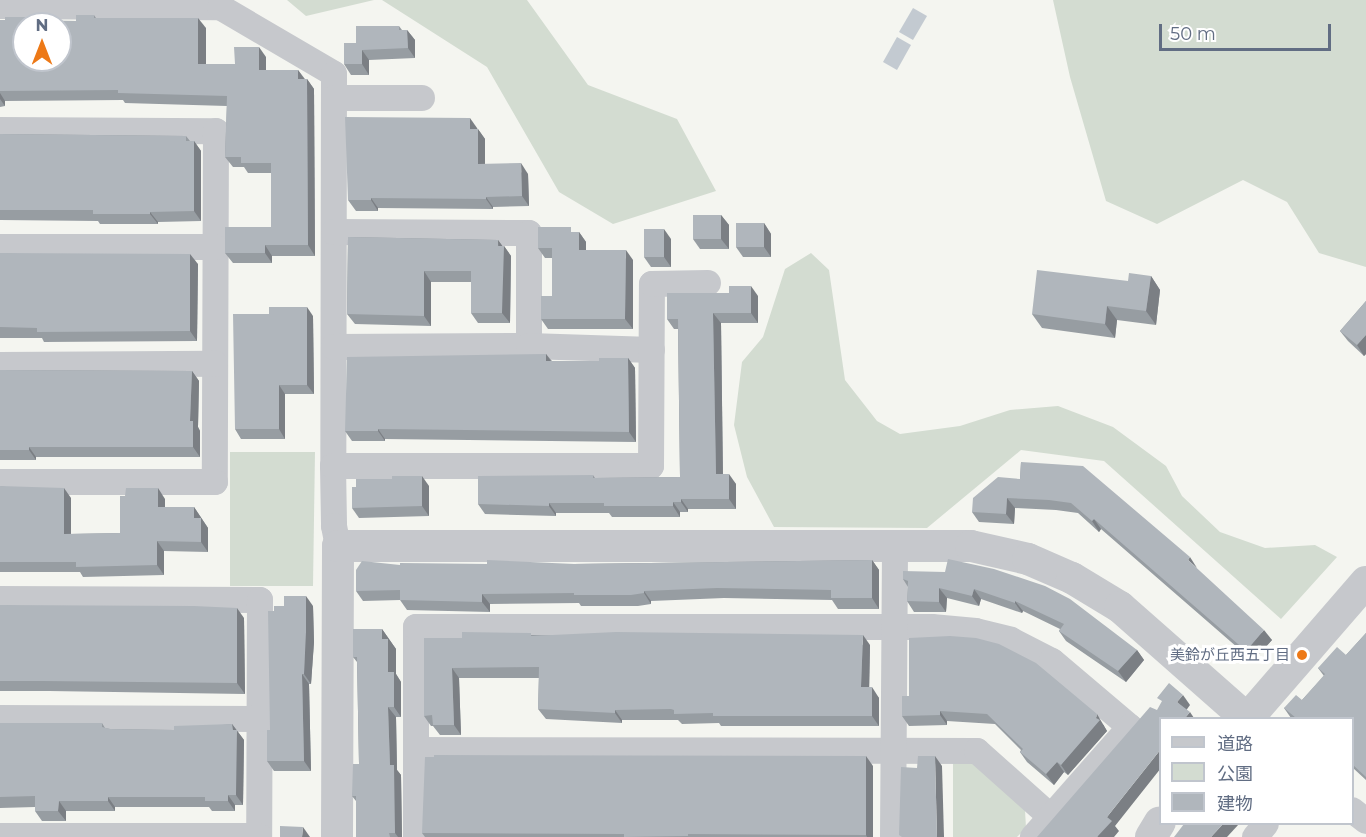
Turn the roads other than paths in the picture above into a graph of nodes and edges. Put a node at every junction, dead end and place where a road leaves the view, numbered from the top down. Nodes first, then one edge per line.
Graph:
1 (39, 3) edge
2 (133, 3) edge
3 (0, 6) edge
4 (334, 98) junction
5 (422, 98) dead end
6 (0, 130) edge
7 (334, 232) junction
8 (0, 247) edge
9 (215, 248) junction
10 (708, 283) dead end
11 (529, 346) junction
12 (334, 347) junction
13 (652, 350) junction
14 (215, 364) junction
15 (0, 365) edge
16 (333, 466) junction
17 (0, 482) edge
18 (338, 546) junction
19 (895, 547) junction
20 (1366, 582) edge
21 (0, 599) edge
22 (894, 628) junction
23 (1246, 717) edge
24 (1248, 717) edge
25 (0, 718) edge
26 (259, 719) junction
27 (416, 750) junction
28 (894, 751) junction
29 (1354, 811) edge
30 (1050, 816) junction
31 (1366, 821) edge
32 (1265, 825) edge
33 (0, 836) edge
34 (259, 836) edge
35 (337, 837) edge
36 (416, 837) edge
37 (893, 837) edge
38 (1033, 837) edge
39 (1255, 837) edge

1 - 2 street
1 - 3 street
2 - 4 street
4 - 5 street
4 - 7 street
6 - 9 street
7 - 11 street
7 - 12 street
8 - 9 street
9 - 14 street
10 - 13 street
11 - 12 street
11 - 13 street
12 - 16 street
13 - 16 street
14 - 15 street
14 - 17 street
16 - 18 street
18 - 19 street
18 - 35 street
19 - 22 street
19 - 23 street
20 - 24 street
21 - 26 street
22 - 27 street
22 - 28 street
22 - 30 street
25 - 26 street
26 - 34 street
27 - 28 street
27 - 36 street
28 - 30 street
28 - 37 street
29 - 31 street
30 - 38 street
32 - 39 street
33 - 34 street

